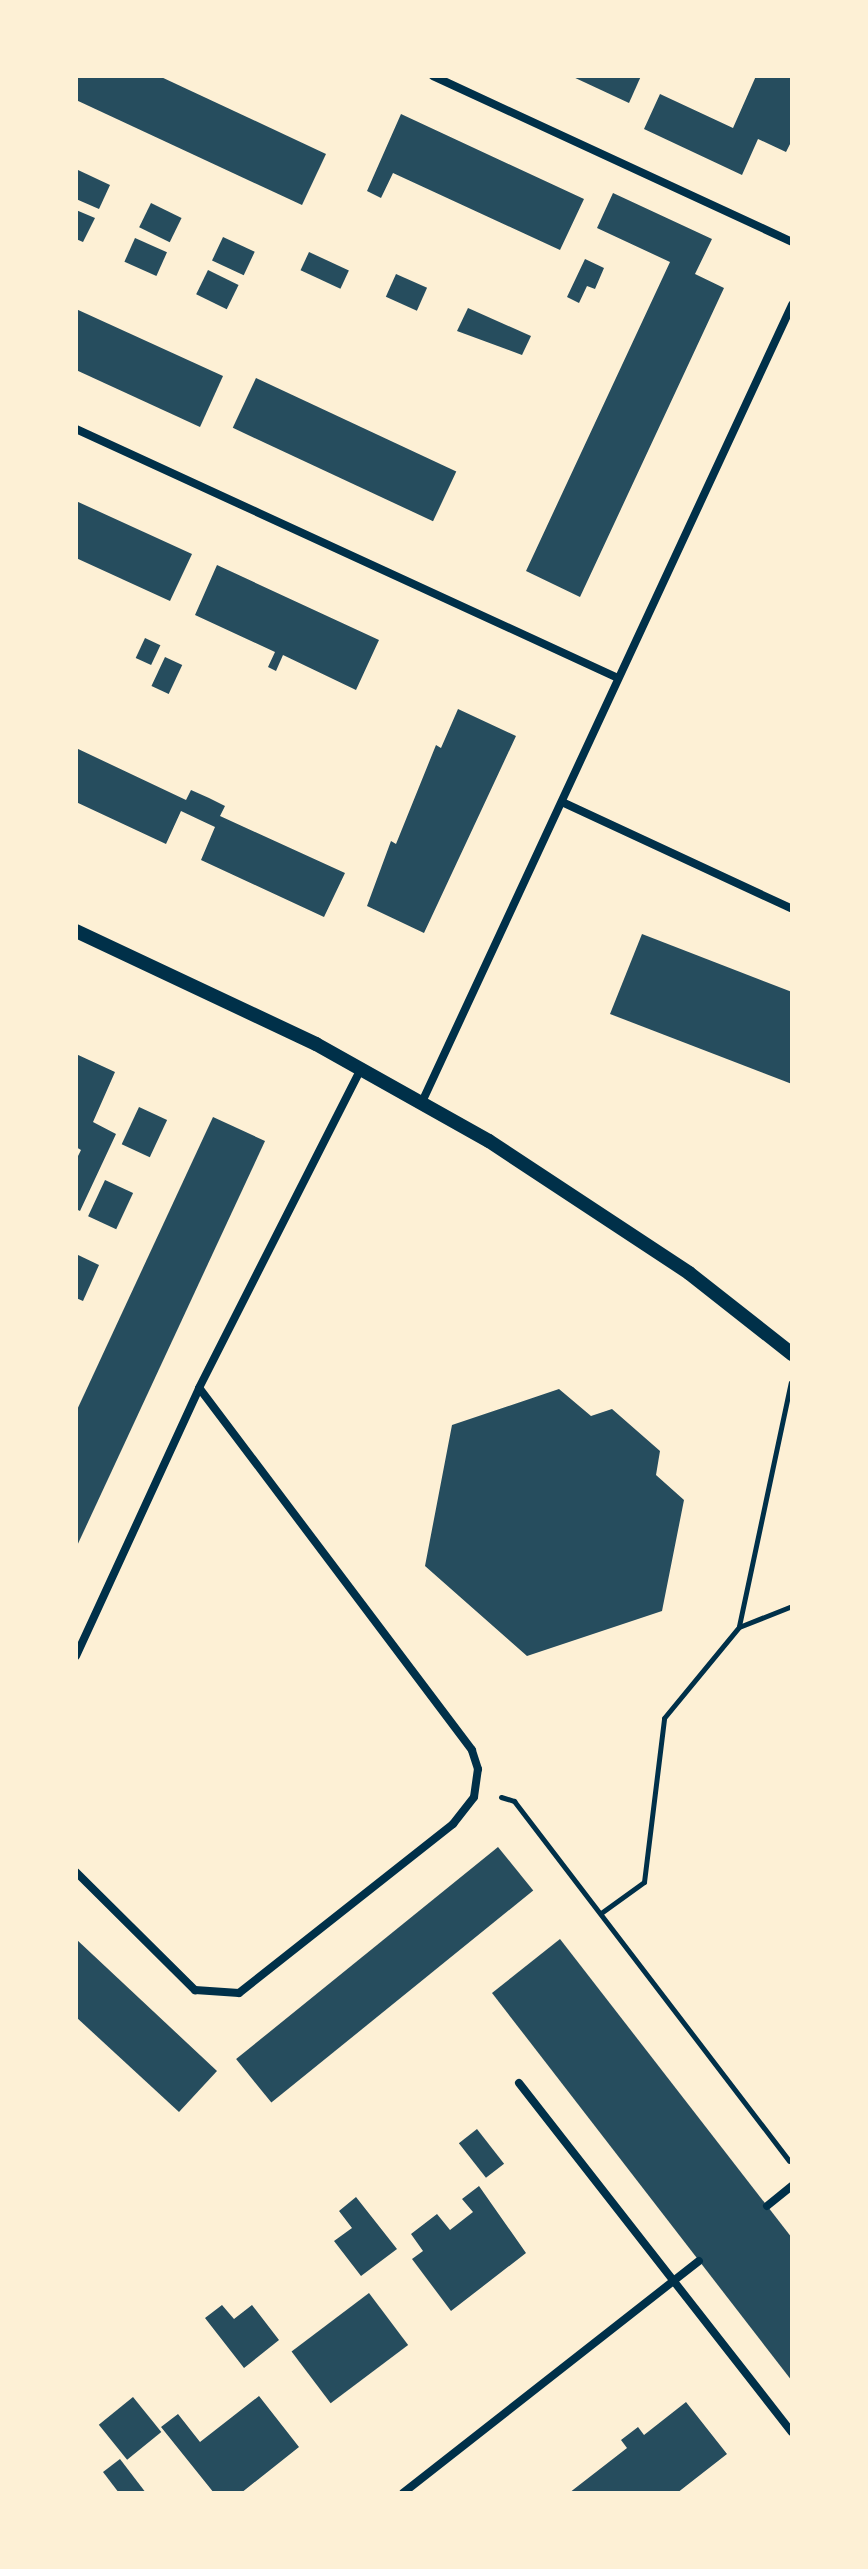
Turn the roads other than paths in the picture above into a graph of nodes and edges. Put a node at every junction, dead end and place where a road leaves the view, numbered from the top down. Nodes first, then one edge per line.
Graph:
1 (433, 76) edge
2 (792, 242) edge
3 (792, 305) edge
4 (76, 429) edge
5 (618, 678) junction
6 (562, 802) junction
7 (792, 909) edge
8 (76, 931) edge
9 (361, 1067) junction
10 (422, 1102) junction
11 (792, 1354) edge
12 (199, 1388) junction
13 (76, 1656) edge
14 (76, 1872) edge
15 (519, 2083) dead end
16 (792, 2186) edge
17 (767, 2206) dead end
18 (699, 2261) dead end
19 (673, 2280) junction
20 (792, 2432) edge
21 (403, 2493) edge

1 - 2 street
3 - 5 street
4 - 5 street
5 - 6 street
6 - 7 street
6 - 10 street
8 - 9 street
9 - 10 street
9 - 12 street
10 - 11 street
12 - 13 street
12 - 14 street
15 - 19 street
16 - 17 street
18 - 19 street
19 - 20 street
19 - 21 street

